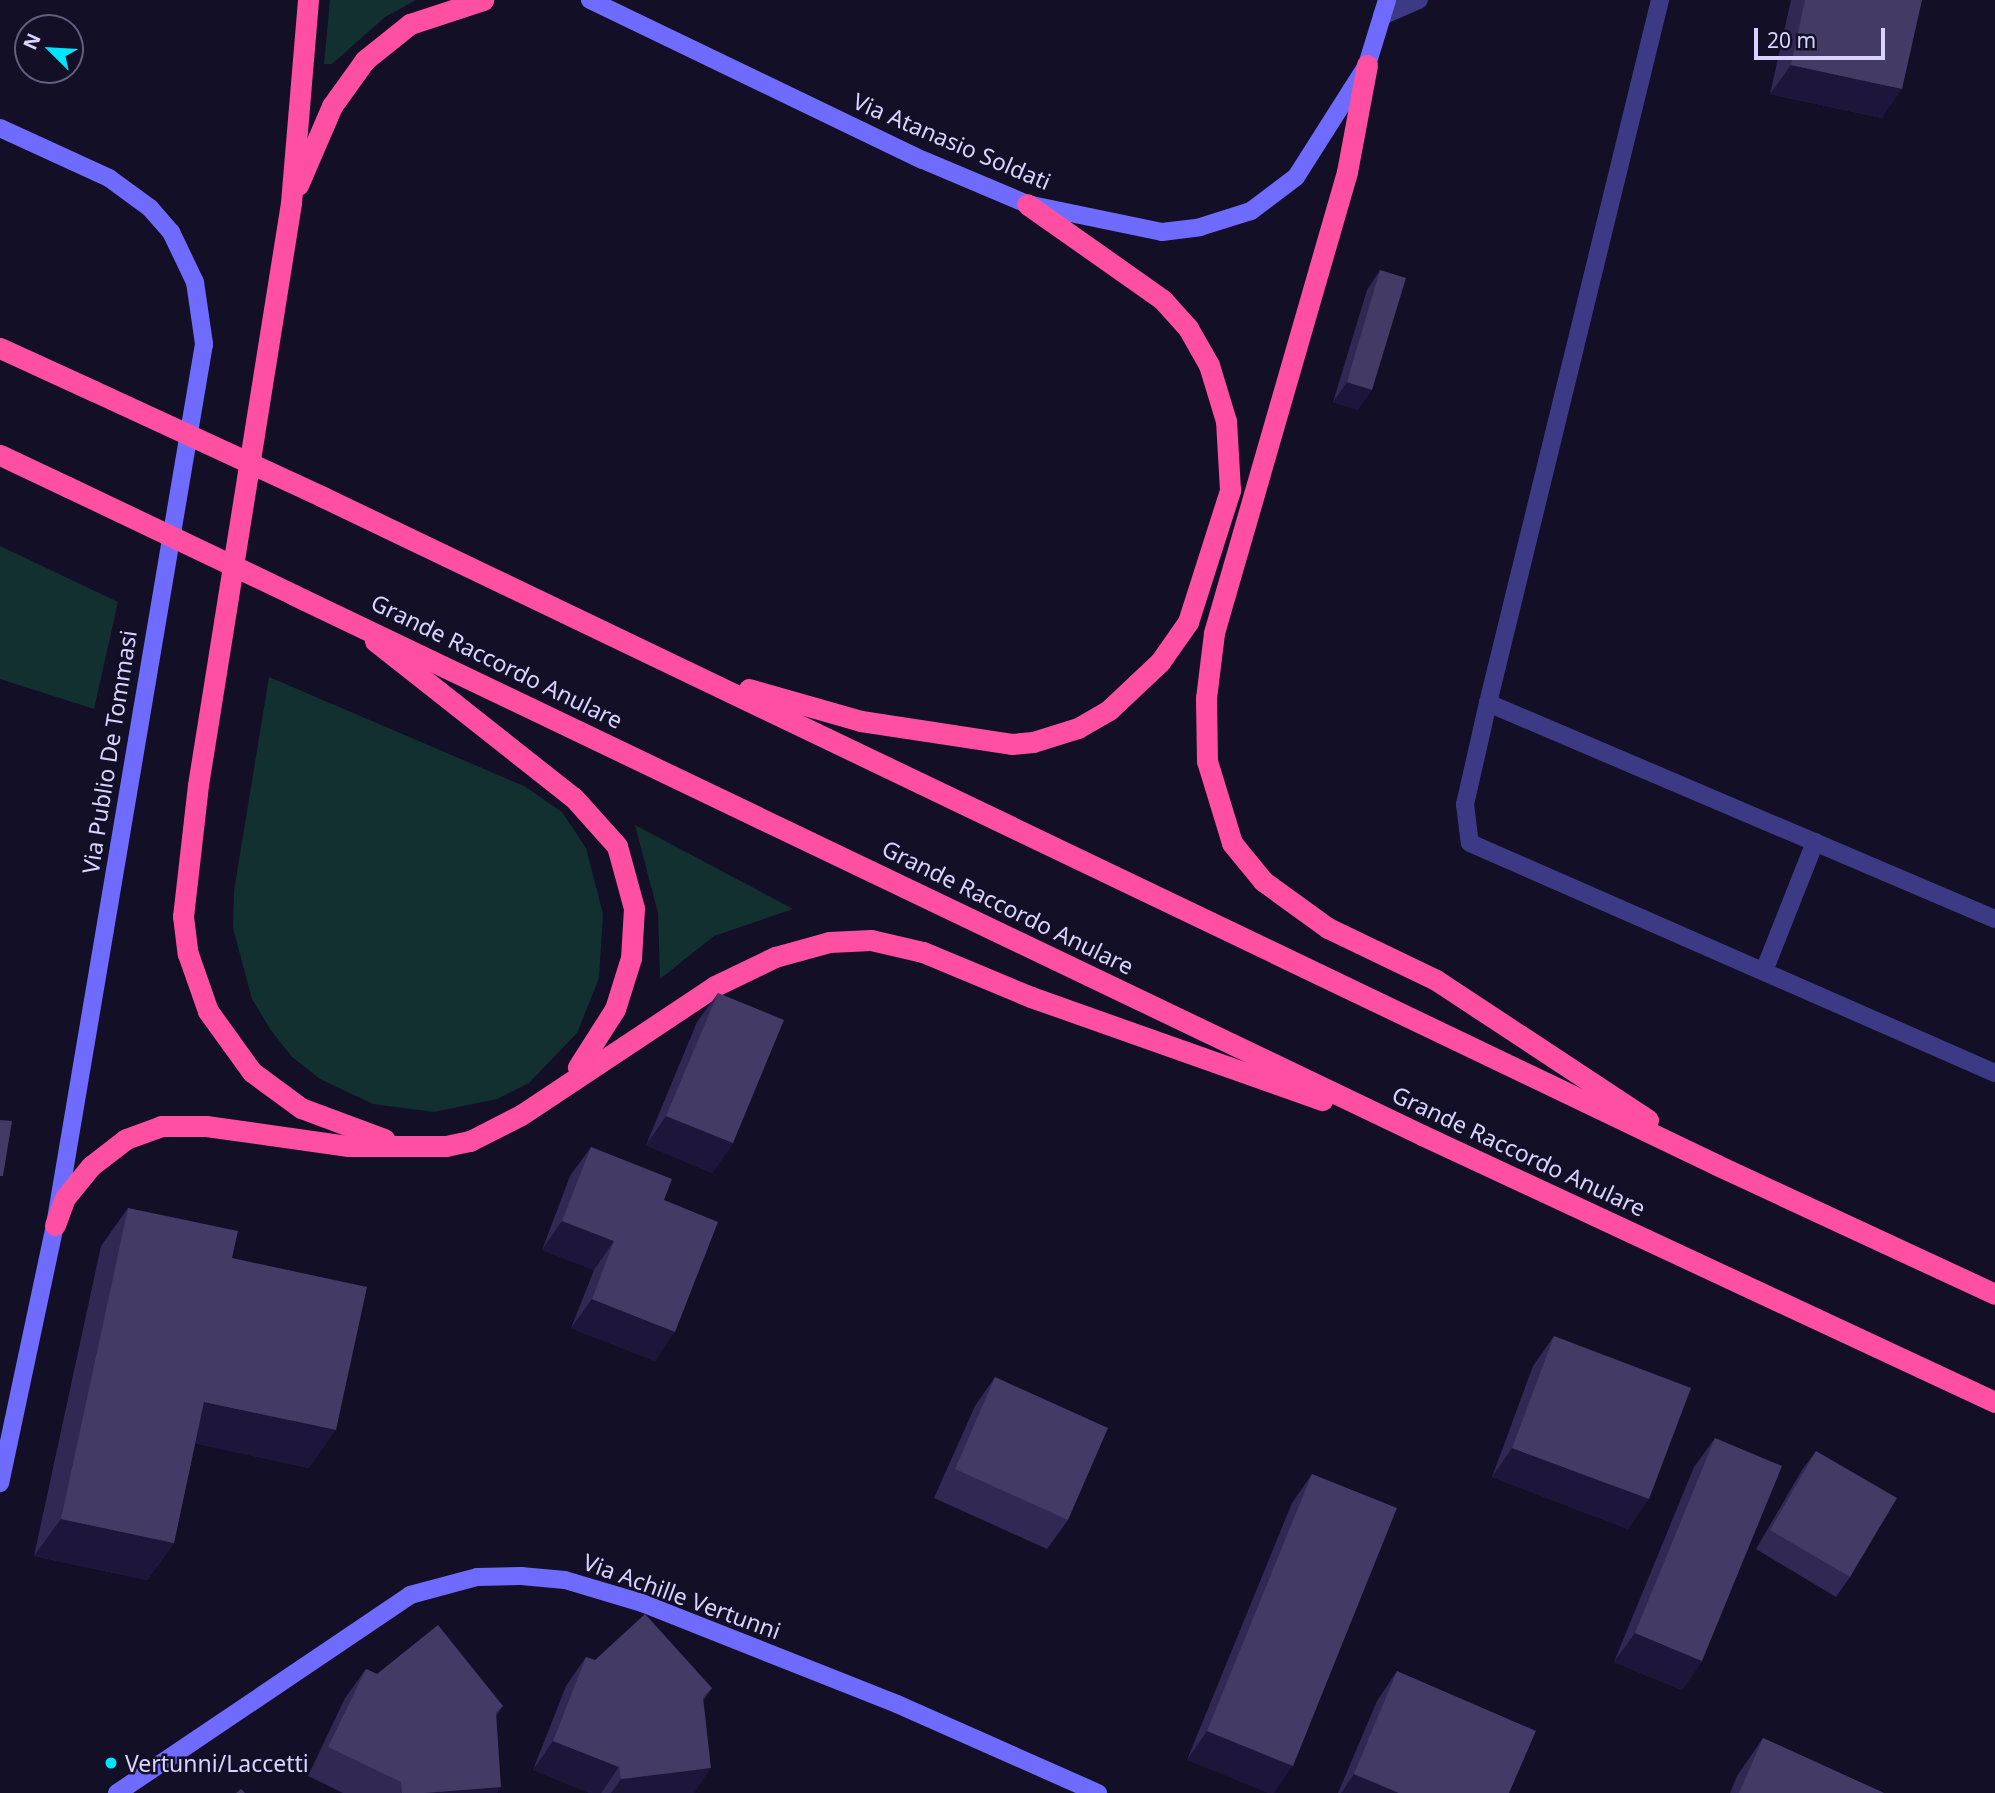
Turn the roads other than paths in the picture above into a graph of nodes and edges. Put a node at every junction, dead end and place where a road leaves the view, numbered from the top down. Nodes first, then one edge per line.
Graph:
1 (308, 0) edge
2 (483, 0) edge
3 (590, 0) edge
4 (1419, 0) edge
5 (1660, 0) edge
6 (1385, 8) edge
7 (1367, 65) junction
8 (0, 128) edge
9 (291, 203) junction
10 (1027, 204) junction
11 (0, 348) edge
12 (0, 455) edge
13 (343, 617) junction
14 (608, 634) junction
15 (1488, 703) junction
16 (1815, 842) junction
17 (1995, 919) edge
18 (1764, 971) junction
19 (1995, 1073) edge
20 (565, 1082) junction
21 (1422, 1135) junction
22 (413, 1146) junction
23 (1717, 1165) junction
24 (55, 1225) junction
25 (1995, 1294) edge
26 (1995, 1402) edge
27 (0, 1483) edge
28 (117, 1793) edge
29 (1098, 1793) edge

1 - 9 highway
2 - 9 highway
3 - 10 street, Via Atanasio Soldati
4 - 6 street
5 - 15 street
6 - 7 street, Via Atanasio Soldati
7 - 10 street, Via Atanasio Soldati
7 - 23 highway
8 - 24 street, Via Publio De Tommasi
9 - 22 highway
10 - 14 highway
11 - 14 highway, bridge
12 - 13 highway, Grande Raccordo Anulare, bridge
13 - 20 highway
13 - 21 highway, Grande Raccordo Anulare
14 - 23 highway
15 - 16 street
15 - 18 street
16 - 17 street
16 - 18 street
18 - 19 street
20 - 21 highway
20 - 22 highway
21 - 26 highway, Grande Raccordo Anulare
22 - 24 highway
23 - 25 highway
24 - 27 street, Via Publio De Tommasi
28 - 29 street, Via Achille Vertunni

